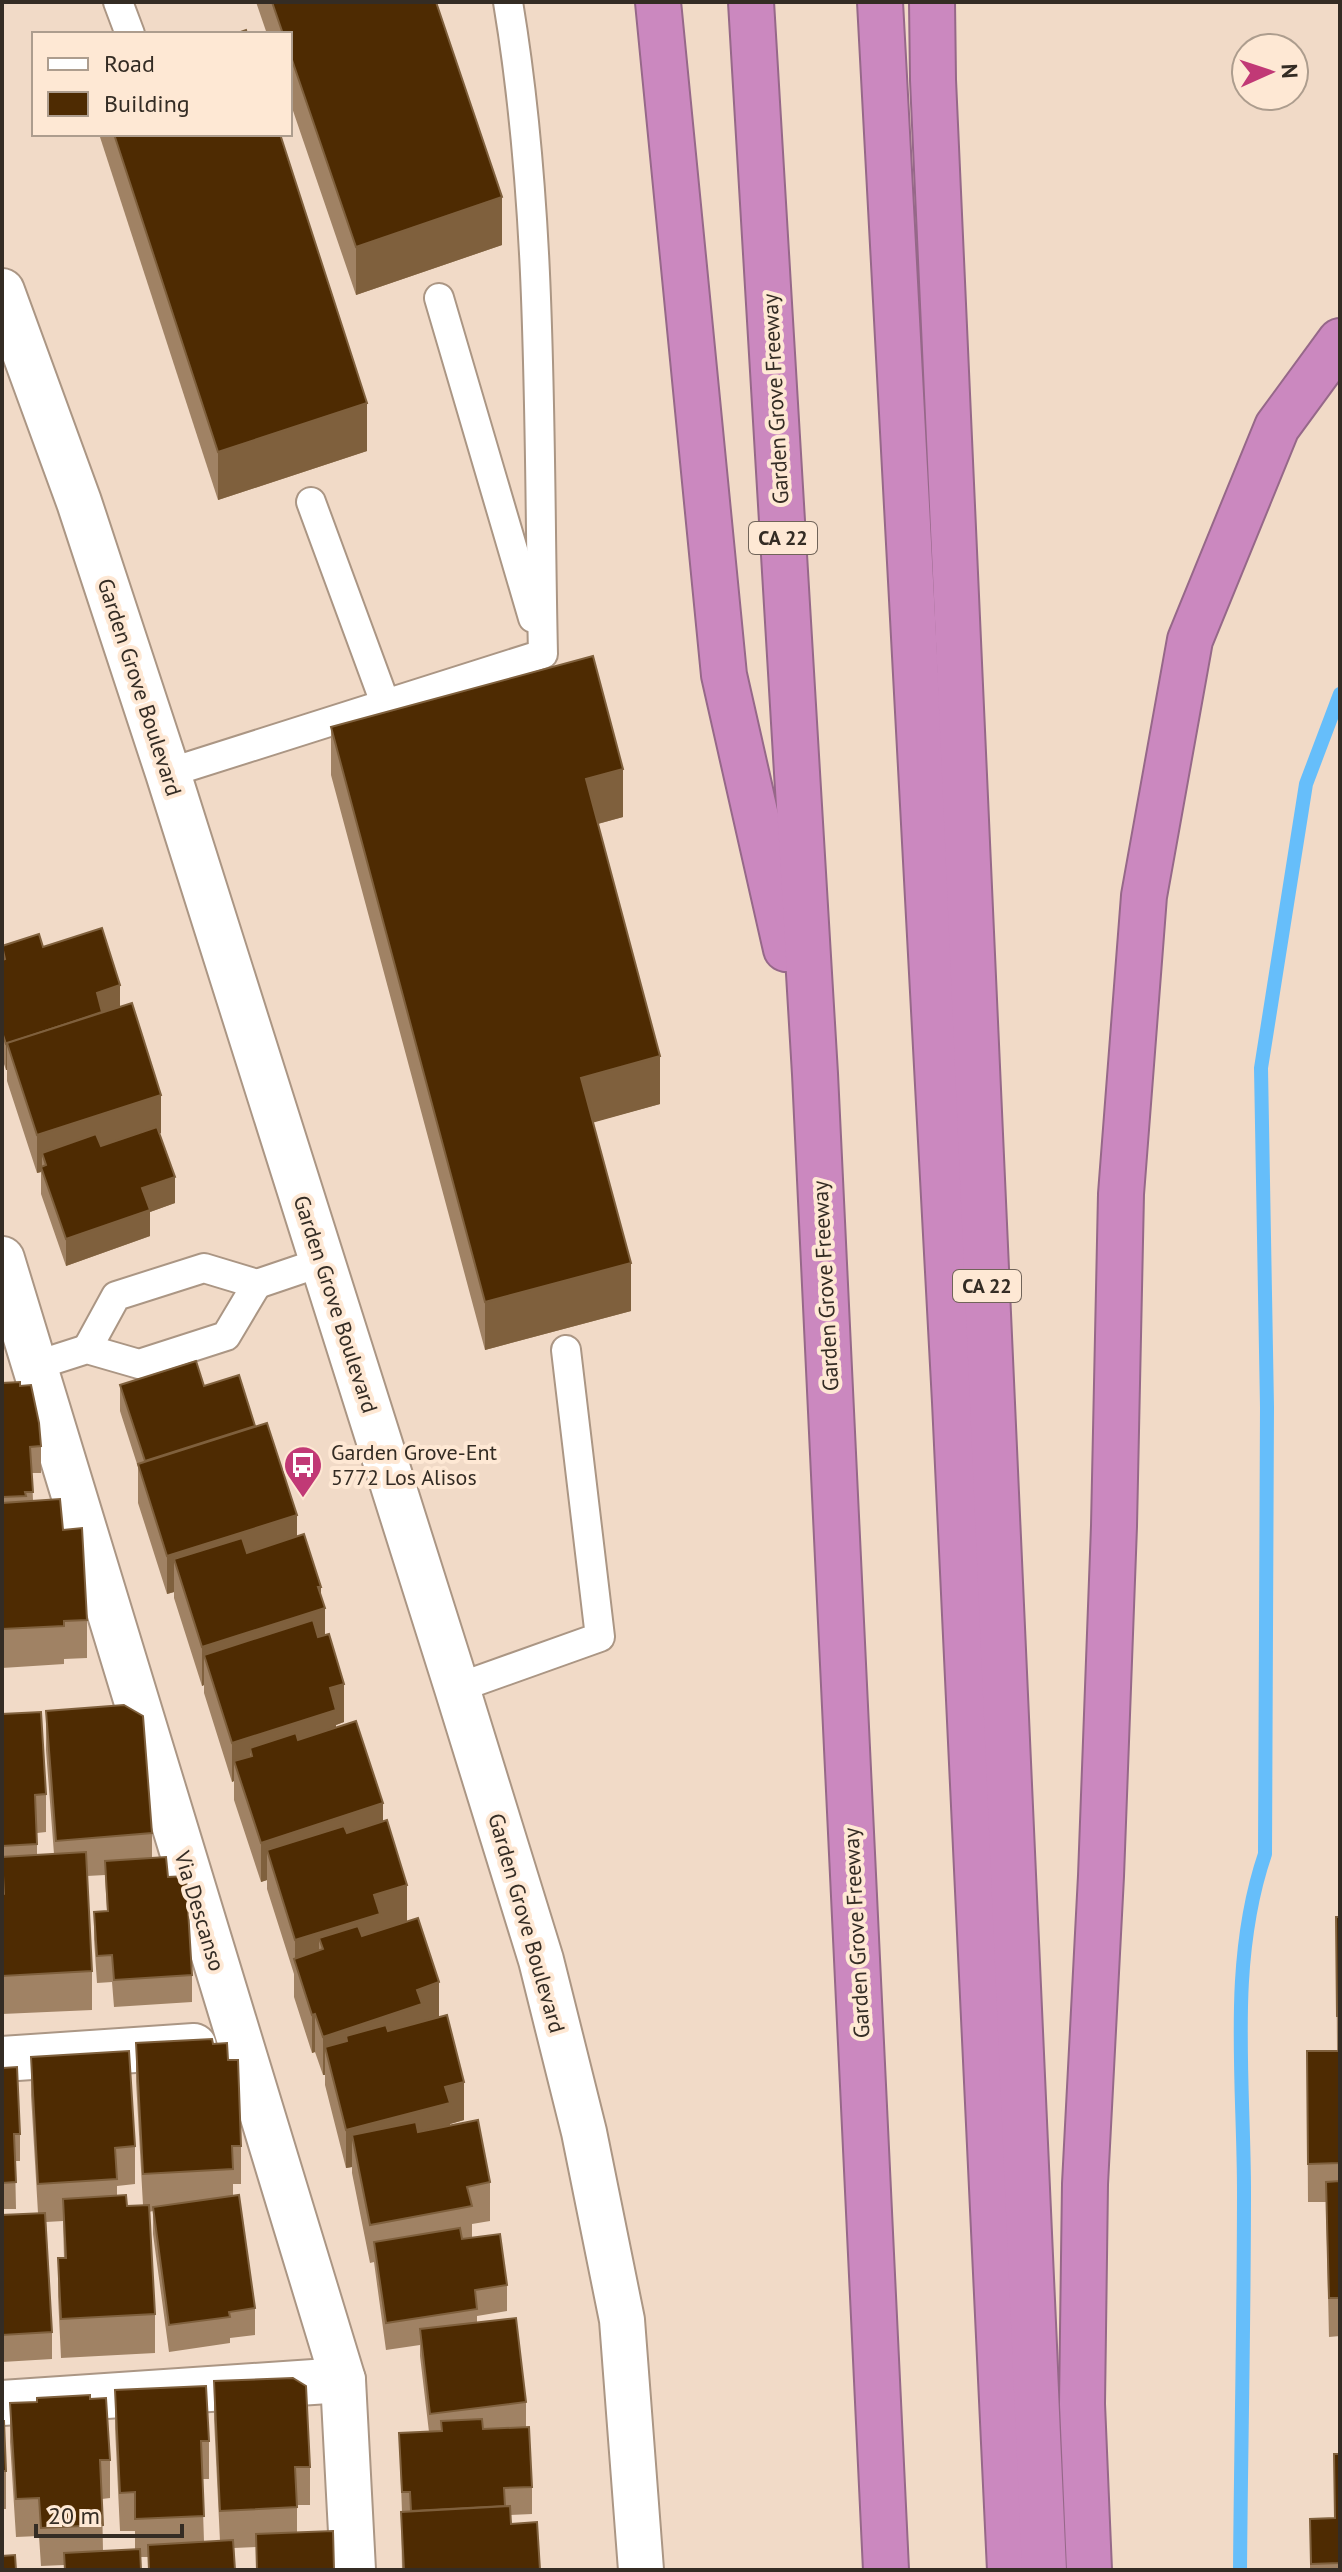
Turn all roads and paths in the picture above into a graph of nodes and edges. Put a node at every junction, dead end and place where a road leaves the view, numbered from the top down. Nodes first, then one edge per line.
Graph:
1 (118, 2) edge
2 (508, 2) edge
3 (658, 2) edge
4 (751, 2) edge
5 (880, 2) edge
6 (932, 2) edge
7 (129, 32) edge
8 (2, 291) edge
9 (439, 298) dead end
10 (1340, 341) edge
11 (311, 502) dead end
12 (543, 654) junction
13 (385, 703) junction
14 (168, 773) junction
15 (815, 1074) junction
16 (2, 1259) edge
17 (322, 1262) junction
18 (257, 1284) junction
19 (87, 1349) junction
20 (566, 1350) dead end
21 (18, 1367) edge
22 (457, 1688) junction
23 (138, 1706) junction
24 (93, 1710) edge
25 (240, 2043) junction
26 (2, 2059) edge
27 (343, 2380) junction
28 (2, 2403) edge
29 (353, 2570) edge
30 (641, 2570) edge
31 (886, 2570) edge
32 (1010, 2570) edge
33 (1044, 2570) edge
34 (1089, 2570) edge

1 - 7 lane
2 - 12 lane
3 - 15 highway
4 - 15 highway, Garden Grove Freeway / CA 22
5 - 32 highway
6 - 33 highway, CA 22
8 - 14 main road, Garden Grove Boulevard
9 - 12 lane
10 - 34 highway
11 - 13 lane
12 - 13 lane
13 - 14 lane
14 - 17 main road, Garden Grove Boulevard
15 - 31 highway, Garden Grove Freeway / CA 22
16 - 21 main road, Via Descanso
17 - 18 lane
17 - 22 main road, Garden Grove Boulevard
18 - 19 lane
18 - 19 lane
19 - 21 lane
20 - 22 lane
21 - 23 main road, Via Descanso
22 - 30 main road, Garden Grove Boulevard
23 - 24 main road
23 - 25 main road, Via Descanso
25 - 26 main road
25 - 27 main road, Via Descanso
27 - 28 main road
27 - 29 main road, Via Descanso

